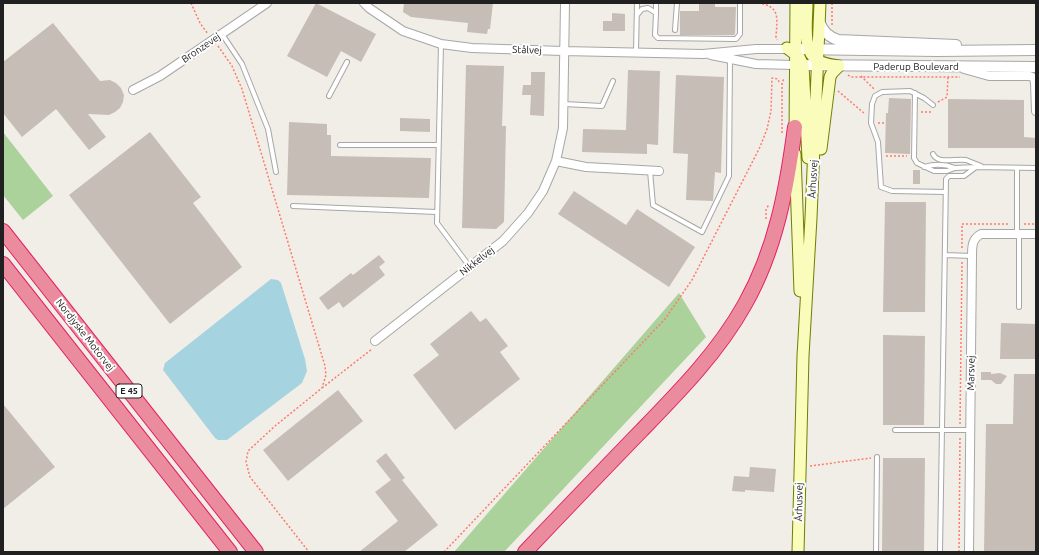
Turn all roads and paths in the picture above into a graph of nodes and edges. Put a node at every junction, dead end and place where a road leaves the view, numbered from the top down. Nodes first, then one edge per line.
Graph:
1 (191, 3) edge
2 (267, 3) edge
3 (364, 3) edge
4 (565, 3) edge
5 (637, 3) edge
6 (656, 3) edge
7 (677, 3) edge
8 (740, 3) edge
9 (758, 3) edge
10 (796, 3) edge
11 (807, 3) edge
12 (820, 3) edge
13 (656, 13) junction
14 (637, 15) junction
15 (820, 23) junction
16 (675, 30) dead end
17 (222, 34) junction
18 (776, 37) dead end
19 (213, 40) junction
20 (441, 44) junction
21 (813, 49) junction
22 (793, 50) junction
23 (1036, 50) edge
24 (564, 51) junction
25 (636, 53) junction
26 (703, 54) junction
27 (730, 59) junction
28 (347, 62) dead end
29 (818, 63) junction
30 (799, 65) junction
31 (956, 67) junction
32 (1036, 67) edge
33 (835, 69) junction
34 (861, 76) junction
35 (948, 77) junction
36 (964, 77) dead end
37 (613, 81) dead end
38 (779, 82) dead end
39 (835, 88) dead end
40 (133, 90) dead end
41 (915, 93) junction
42 (879, 94) junction
43 (329, 96) dead end
44 (563, 104) junction
45 (933, 105) joint
46 (1036, 111) edge
47 (871, 119) junction
48 (886, 123) dead end
49 (794, 127) junction
50 (340, 145) dead end
51 (438, 145) junction
52 (933, 154) dead end
53 (878, 156) junction
54 (914, 156) junction
55 (556, 161) junction
56 (985, 167) junction
57 (976, 168) junction
58 (1018, 168) junction
59 (1036, 168) edge
60 (650, 170) junction
61 (659, 171) dead end
62 (276, 172) dead end
63 (946, 192) junction
64 (293, 206) dead end
65 (436, 212) junction
66 (811, 218) junction
67 (3, 231) edge
68 (1018, 234) junction
69 (1036, 234) edge
70 (945, 255) junction
71 (972, 256) junction
72 (3, 264) edge
73 (470, 267) junction
74 (1019, 307) dead end
75 (374, 341) joint
76 (803, 356) junction
77 (322, 388) junction
78 (896, 430) dead end
79 (942, 430) junction
80 (970, 430) junction
81 (877, 457) joint
82 (800, 467) junction
83 (230, 552) edge
84 (256, 552) edge
85 (309, 552) edge
86 (444, 552) edge
87 (525, 552) edge
88 (798, 552) edge
89 (876, 552) edge
90 (940, 552) edge
91 (969, 552) edge

1 - 19 path
2 - 17 street, Bronzevej
3 - 20 street, Stålvej
4 - 24 street, Nikkelvej
5 - 14 lane
6 - 13 lane
7 - 16 lane
8 - 13 lane
9 - 18 path
10 - 22 main road, Århusvej
11 - 21 main road
12 - 15 main road, Århusvej
13 - 14 lane
14 - 25 lane
15 - 21 main road, Århusvej
15 - 23 street
17 - 19 street, Bronzevej
17 - 62 lane
19 - 40 street, Bronzevej
19 - 77 path
20 - 24 street, Stålvej
20 - 51 lane
21 - 22 street, Paderup Boulevard
21 - 23 street, Paderup Boulevard
21 - 29 main road, Århusvej
22 - 26 street, Stålvej
22 - 30 main road, Århusvej
24 - 25 street, Stålvej
24 - 44 street, Nikkelvej
25 - 26 street, Stålvej
26 - 27 street, Stålvej
27 - 30 street, Stålvej
27 - 60 lane
28 - 43 lane
29 - 30 street
29 - 33 main road
29 - 66 main road, Århusvej
30 - 49 main road, Århusvej
30 - 66 main road
31 - 32 street, Paderup Boulevard
31 - 33 street, Paderup Boulevard
31 - 46 street
33 - 34 path
33 - 66 main road
34 - 35 path
34 - 42 path
35 - 36 path
35 - 45 path
37 - 44 lane
38 - 86 path
39 - 47 path
41 - 42 lane
41 - 45 lane
41 - 54 lane
42 - 47 lane
44 - 55 street, Nikkelvej
47 - 48 path
47 - 53 lane
49 - 76 main road, Århusvej
49 - 87 highway
50 - 51 lane
51 - 65 lane
52 - 56 lane
53 - 54 path
53 - 63 lane
54 - 57 lane
55 - 60 street
55 - 73 street, Nikkelvej
56 - 57 lane
56 - 58 lane
57 - 63 lane
58 - 59 lane
58 - 68 lane
60 - 61 street
63 - 70 lane
64 - 65 lane
65 - 73 lane
66 - 76 main road, Århusvej
67 - 84 highway, Nordjyske Motorvej / E 45
68 - 69 street, Marsvej
68 - 71 street, Marsvej
68 - 74 lane
70 - 71 lane
70 - 79 lane
71 - 80 street, Marsvej
72 - 83 highway, Nordjyske Motorvej / E 45
73 - 75 street, Nikkelvej
75 - 77 path
76 - 82 main road, Århusvej
77 - 85 path
78 - 79 lane
79 - 80 lane
79 - 90 lane
80 - 91 street, Marsvej
81 - 82 path
81 - 89 lane
82 - 88 main road, Århusvej

